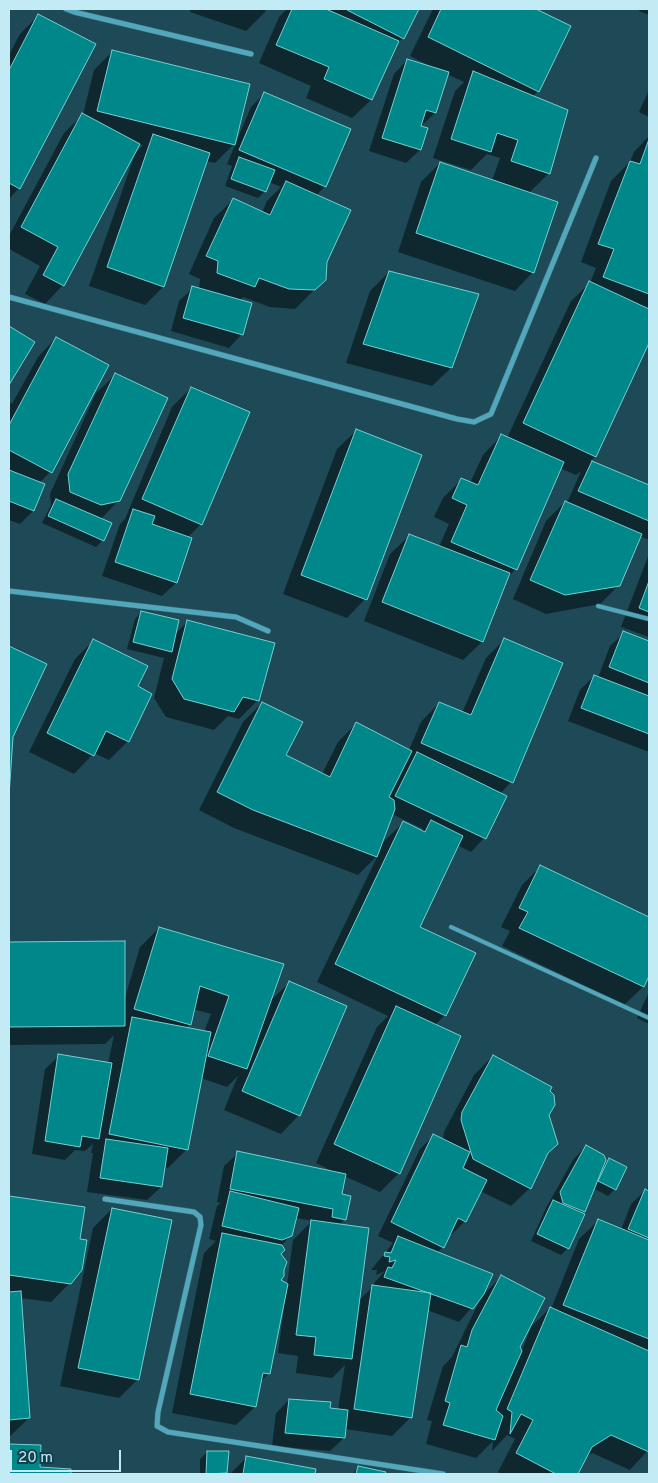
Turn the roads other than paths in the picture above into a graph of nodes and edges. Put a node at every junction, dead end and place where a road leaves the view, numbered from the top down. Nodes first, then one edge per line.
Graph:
1 (66, 9) edge
2 (250, 54) dead end
3 (596, 158) dead end
4 (9, 298) edge
5 (9, 591) edge
6 (598, 606) dead end
7 (649, 618) edge
8 (268, 631) dead end
9 (451, 927) dead end
10 (649, 1018) edge
11 (105, 1200) dead end
12 (442, 1474) edge

1 - 2 street
3 - 4 street
5 - 8 street
6 - 7 lane
9 - 10 lane
11 - 12 street

